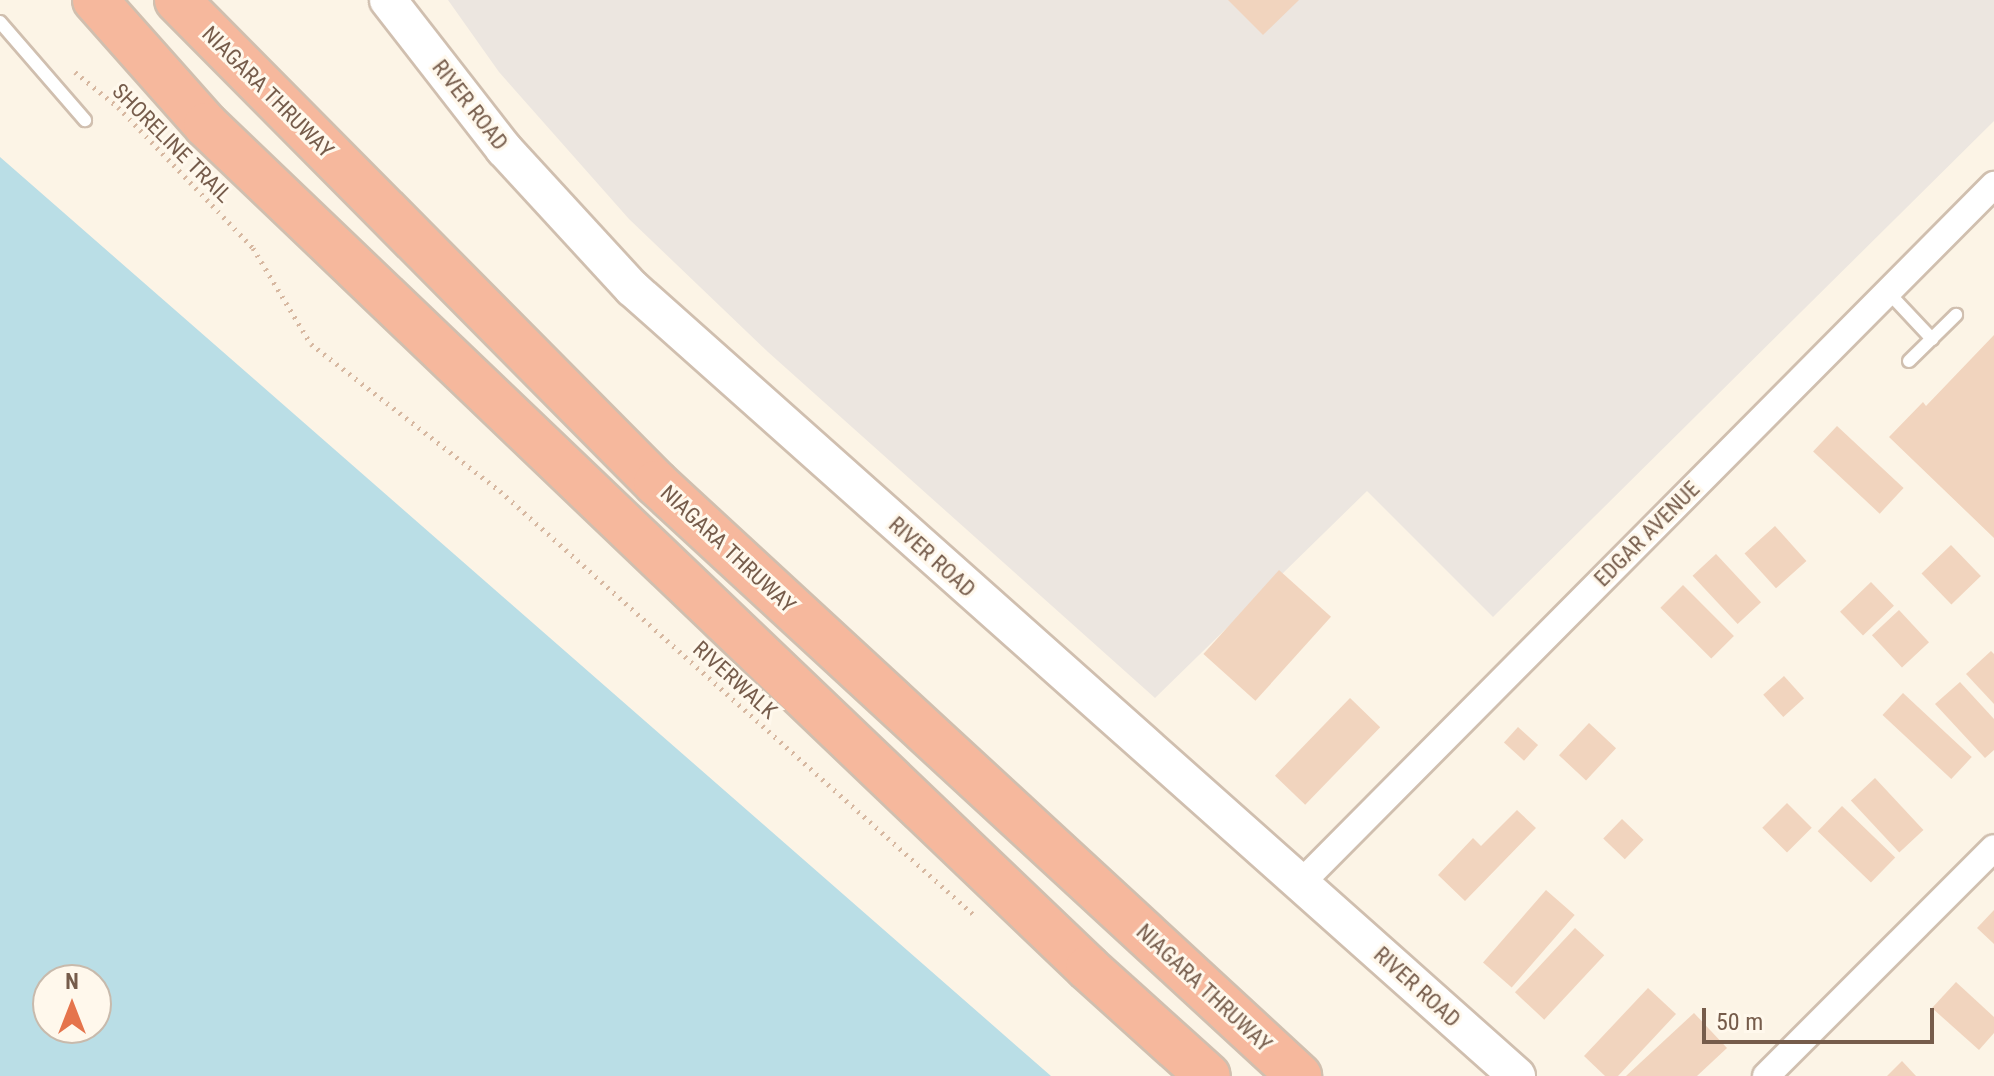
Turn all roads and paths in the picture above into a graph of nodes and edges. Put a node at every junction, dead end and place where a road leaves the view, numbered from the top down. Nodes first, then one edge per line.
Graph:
1 (95, 0) edge
2 (177, 0) edge
3 (388, 0) edge
4 (0, 22) edge
5 (68, 67) dead end
6 (85, 120) dead end
7 (1994, 185) edge
8 (1887, 291) junction
9 (293, 314) joint
10 (1956, 315) dead end
11 (1932, 339) junction
12 (1909, 361) dead end
13 (1994, 848) edge
14 (1301, 883) junction
15 (975, 916) dead end
16 (1208, 1076) edge
17 (1299, 1076) edge
18 (1517, 1076) edge
19 (1766, 1076) edge

1 - 16 highway
2 - 17 highway, NIAGARA THRUWAY
3 - 14 main road, RIVER ROAD
4 - 6 lane
5 - 9 path, SHORELINE TRAIL
7 - 8 street, EDGAR AVENUE
8 - 11 lane
8 - 14 street, EDGAR AVENUE
9 - 15 path, RIVERWALK
10 - 11 lane
11 - 12 lane
13 - 19 street
14 - 18 main road, RIVER ROAD

